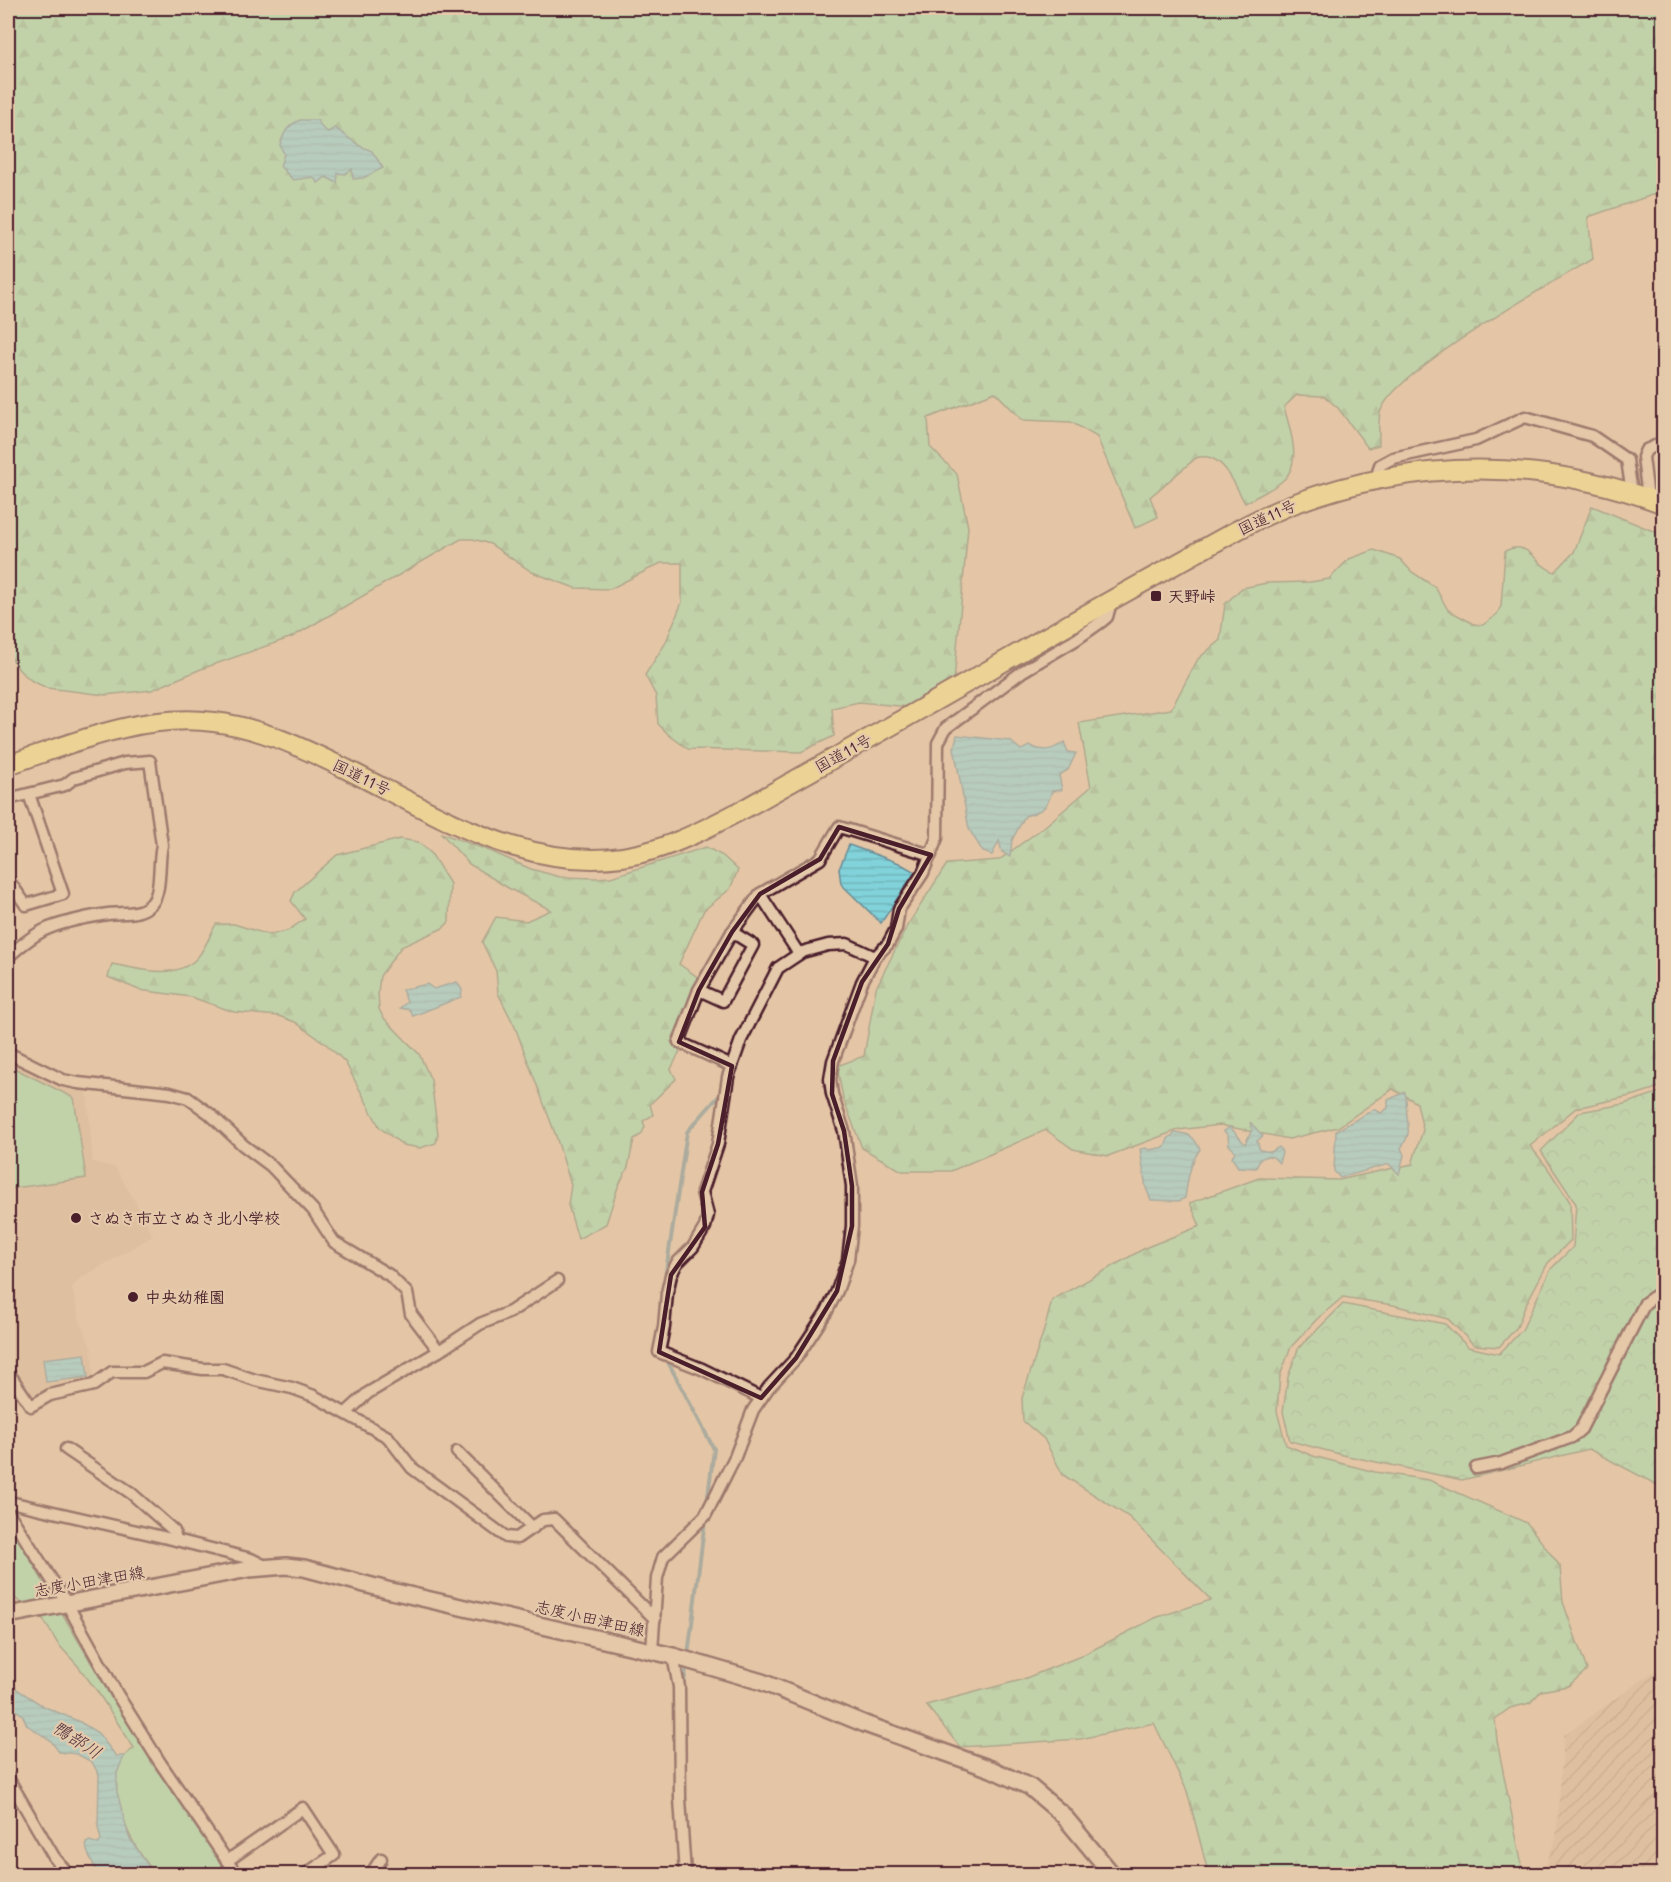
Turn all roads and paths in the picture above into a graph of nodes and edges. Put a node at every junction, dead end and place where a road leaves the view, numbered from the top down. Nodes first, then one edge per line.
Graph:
1 (1664, 442) edge
2 (1376, 480) junction
3 (1648, 498) edge
4 (1106, 602) junction
5 (8, 765) edge
6 (29, 794) junction
7 (8, 800) edge
8 (931, 855) junction
9 (8, 880) edge
10 (760, 894) junction
11 (732, 932) junction
12 (799, 954) junction
13 (8, 957) edge
14 (875, 957) junction
15 (699, 990) junction
16 (8, 1053) edge
17 (732, 1066) junction
18 (557, 1281) dead end
19 (1664, 1290) edge
20 (439, 1351) junction
21 (8, 1372) edge
22 (761, 1398) junction
23 (346, 1413) junction
24 (66, 1449) dead end
25 (458, 1452) dead end
26 (1476, 1468) dead end
27 (8, 1503) edge
28 (8, 1512) edge
29 (532, 1528) junction
30 (176, 1540) junction
31 (267, 1567) junction
32 (63, 1603) junction
33 (8, 1615) edge
34 (655, 1620) junction
35 (652, 1651) junction
36 (673, 1656) junction
37 (8, 1778) edge
38 (381, 1859) dead end
39 (227, 1861) junction
40 (68, 1875) edge
41 (236, 1875) edge
42 (306, 1875) edge
43 (371, 1875) edge
44 (685, 1875) edge
45 (1112, 1875) edge

1 - 3 street
2 - 3 highway, 国道11号
2 - 3 street
2 - 4 highway, 国道11号
4 - 5 highway, 国道11号
4 - 8 street
6 - 7 street
6 - 9 street
6 - 13 street
8 - 10 street
8 - 14 street
10 - 11 street
10 - 12 street
11 - 15 street
11 - 15 street
12 - 14 street
12 - 17 street
14 - 22 street
15 - 17 street
16 - 20 street
17 - 22 street
18 - 20 street
19 - 26 street
20 - 23 street
21 - 23 street
22 - 34 street
23 - 29 street
24 - 30 street
25 - 29 street
27 - 30 street
28 - 32 street
29 - 34 street
30 - 31 street
31 - 32 main road, 志度小田津田線
31 - 35 main road, 志度小田津田線
32 - 33 main road, 志度小田津田線
32 - 39 street
34 - 35 street
35 - 36 main road, 志度小田津田線
36 - 44 street
36 - 45 main road, 志度小田津田線
37 - 40 street
38 - 43 street
39 - 41 street
39 - 42 street

